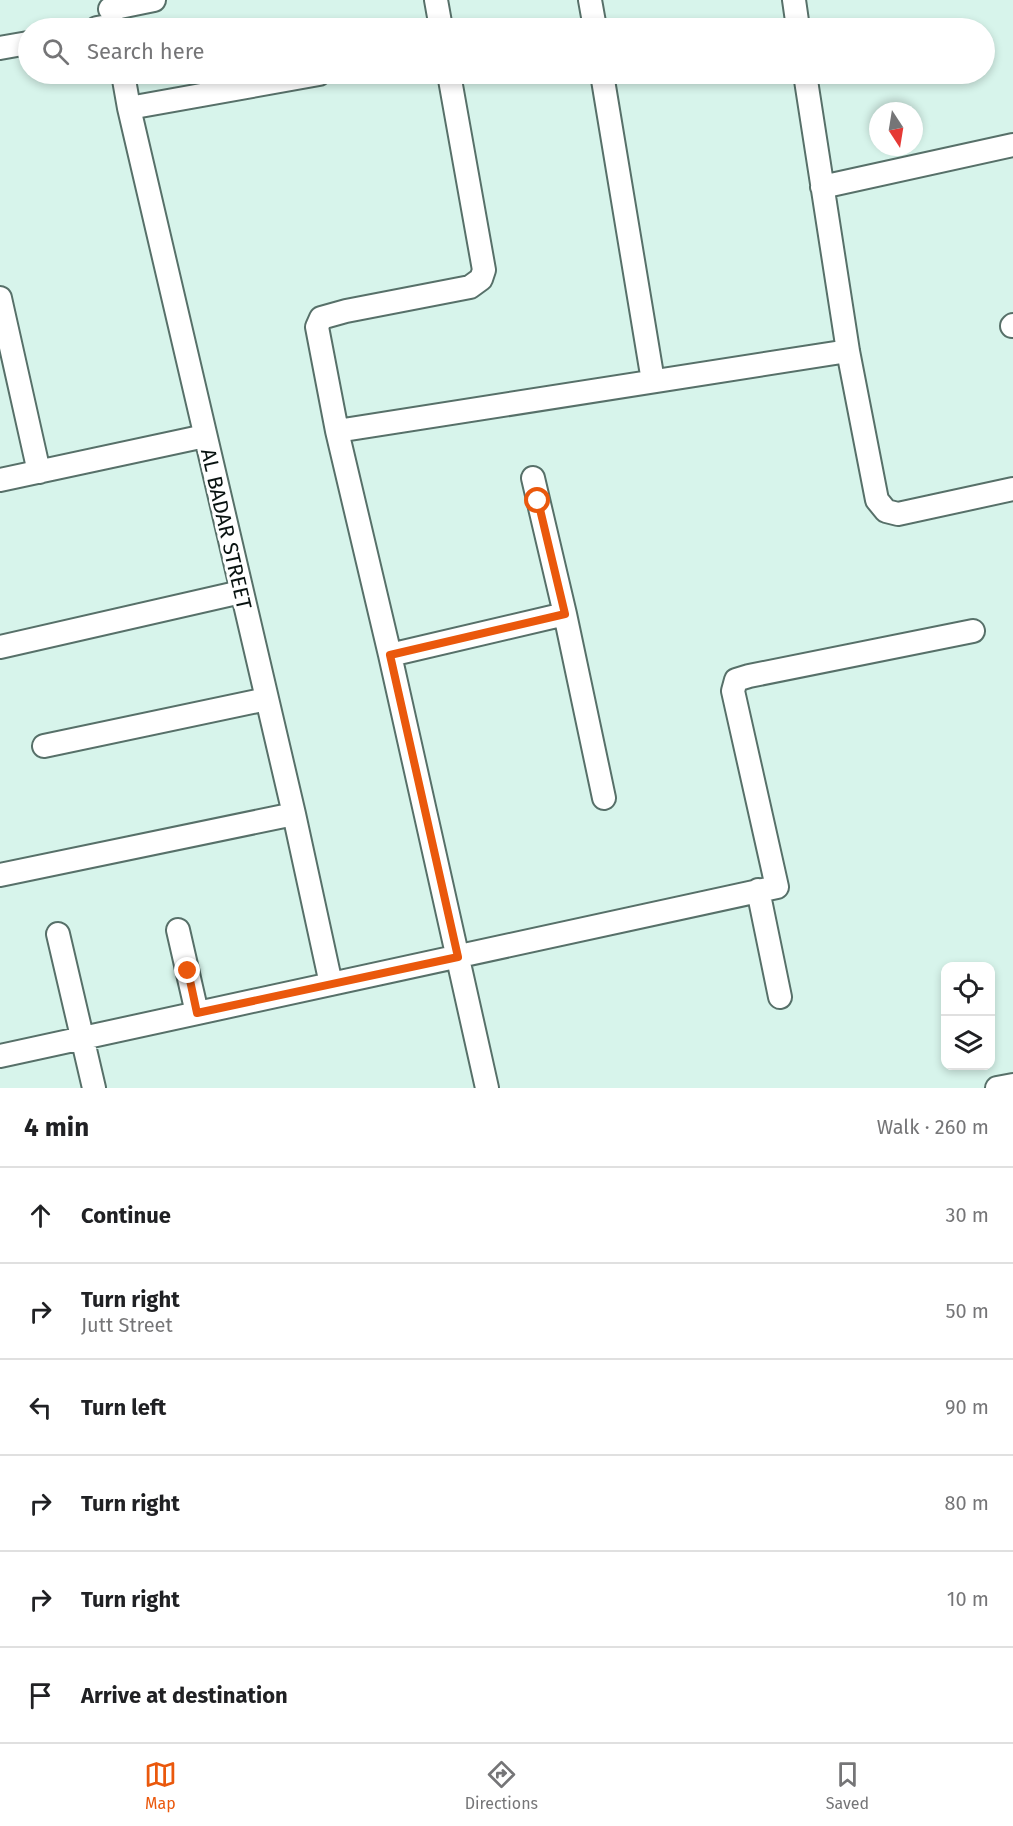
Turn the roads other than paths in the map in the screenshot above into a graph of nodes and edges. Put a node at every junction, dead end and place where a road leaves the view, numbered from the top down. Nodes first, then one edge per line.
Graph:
1 (154, 0) edge
2 (436, 0) edge
3 (590, 0) edge
4 (794, 0) edge
5 (109, 18) edge
6 (439, 18) edge
7 (593, 18) edge
8 (797, 18) edge
9 (18, 45) edge
10 (0, 48) edge
11 (125, 84) edge
12 (263, 84) edge
13 (451, 84) edge
14 (604, 84) edge
15 (807, 84) edge
16 (129, 108) junction
17 (1013, 145) edge
18 (822, 187) junction
19 (0, 298) edge
20 (848, 351) junction
21 (653, 381) junction
22 (337, 431) junction
23 (205, 436) junction
24 (39, 472) junction
25 (533, 478) dead end
26 (0, 480) edge
27 (1013, 489) edge
28 (241, 592) junction
29 (565, 614) junction
30 (973, 631) dead end
31 (0, 647) edge
32 (390, 655) junction
33 (267, 699) junction
34 (44, 746) dead end
35 (604, 798) dead end
36 (294, 814) junction
37 (0, 875) edge
38 (758, 890) junction
39 (178, 930) dead end
40 (58, 934) dead end
41 (458, 957) junction
42 (331, 984) junction
43 (780, 997) dead end
44 (197, 1013) junction
45 (81, 1038) junction
46 (0, 1056) edge
47 (1013, 1085) edge
48 (94, 1088) edge
49 (488, 1088) edge
50 (998, 1088) edge

1 - 5 street
2 - 6 street
3 - 7 street
4 - 8 street
9 - 10 street
11 - 16 street, AL BADAR STREET
12 - 16 street
13 - 22 street
14 - 21 street
15 - 18 street
16 - 23 street, AL BADAR STREET
17 - 18 street
18 - 20 street
19 - 24 street
20 - 21 street
20 - 27 street
21 - 22 street
22 - 32 street
23 - 24 street
23 - 28 street, AL BADAR STREET
24 - 26 street
25 - 29 street
28 - 31 street
28 - 33 street, AL BADAR STREET
29 - 32 street
29 - 35 street
30 - 38 street
32 - 41 street
33 - 34 street
33 - 36 street, AL BADAR STREET
36 - 37 street
36 - 42 street, AL BADAR STREET
38 - 41 street
38 - 43 street
39 - 44 street
40 - 45 street
41 - 42 street
41 - 49 street
42 - 44 street
44 - 45 street
45 - 46 street
45 - 48 street
47 - 50 street

